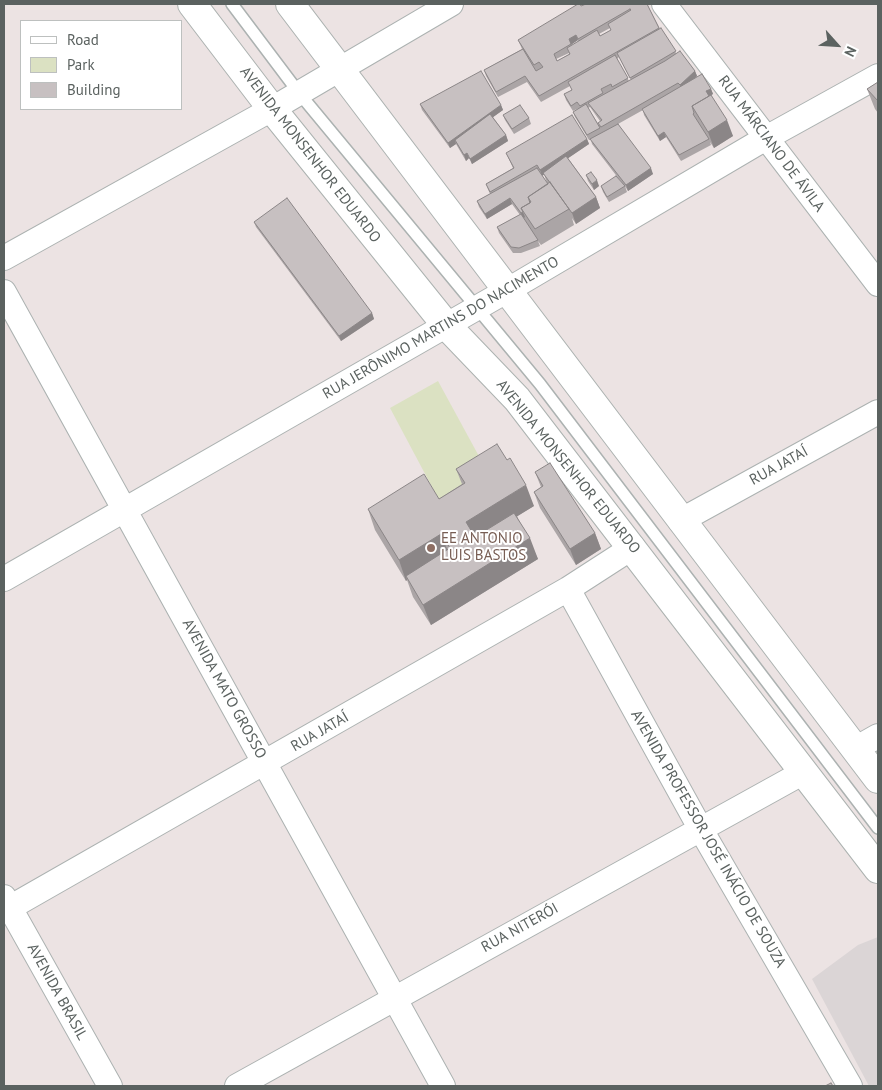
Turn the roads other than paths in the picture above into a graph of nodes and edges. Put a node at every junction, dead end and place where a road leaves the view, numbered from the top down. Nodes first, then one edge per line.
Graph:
1 (192, 4) edge
2 (232, 4) edge
3 (290, 4) edge
4 (451, 4) edge
5 (664, 4) edge
6 (338, 69) junction
7 (878, 76) edge
8 (299, 93) junction
9 (272, 109) junction
10 (766, 138) junction
11 (4, 258) edge
12 (878, 284) edge
13 (508, 290) junction
14 (4, 292) edge
15 (478, 308) junction
16 (446, 325) junction
17 (878, 412) edge
18 (125, 510) junction
19 (680, 521) junction
20 (633, 547) junction
21 (4, 579) edge
22 (568, 589) junction
23 (878, 736) edge
24 (855, 749) junction
25 (265, 763) junction
26 (804, 772) junction
27 (878, 779) edge
28 (700, 828) junction
29 (878, 828) edge
30 (878, 869) edge
31 (6, 905) edge
32 (394, 998) junction
33 (843, 1084) edge
34 (110, 1086) edge
35 (237, 1086) edge
36 (443, 1086) edge

1 - 9 street, AVENIDA MONSENHOR EDUARDO
2 - 8 lane
3 - 6 street
4 - 6 street
5 - 10 street, RUA MÁRCIANO DE ÁVILA
6 - 8 street
6 - 13 street
7 - 10 street, RUA JERÔNIMO MARTINS DO NACIMENTO
8 - 9 street
8 - 15 lane
9 - 11 street
9 - 16 street, AVENIDA MONSENHOR EDUARDO
10 - 12 street, RUA MÁRCIANO DE ÁVILA
10 - 13 street, RUA JERÔNIMO MARTINS DO NACIMENTO
13 - 15 street, RUA JERÔNIMO MARTINS DO NACIMENTO
13 - 19 street
14 - 18 street, AVENIDA MATO GROSSO
15 - 16 street, RUA JERÔNIMO MARTINS DO NACIMENTO
15 - 29 lane
16 - 18 street, RUA JERÔNIMO MARTINS DO NACIMENTO
16 - 20 street, AVENIDA MONSENHOR EDUARDO
17 - 19 street, RUA JATAÍ
18 - 21 street, RUA JERÔNIMO MARTINS DO NACIMENTO
18 - 25 street, AVENIDA MATO GROSSO
19 - 24 street
20 - 22 street, RUA JATAÍ
20 - 26 street, AVENIDA MONSENHOR EDUARDO
22 - 25 street, RUA JATAÍ
22 - 28 street, AVENIDA PROFESSOR JOSÉ INÁCIO DE SOUZA
23 - 24 street
24 - 27 street
25 - 31 street, RUA JATAÍ
25 - 32 street, AVENIDA MATO GROSSO
26 - 28 street, RUA NITERÓI
26 - 30 street, AVENIDA MONSENHOR EDUARDO
28 - 32 street, RUA NITERÓI
28 - 33 street, AVENIDA PROFESSOR JOSÉ INÁCIO DE SOUZA
31 - 34 street, AVENIDA BRASIL
32 - 35 street, RUA NITERÓI
32 - 36 street, AVENIDA MATO GROSSO

